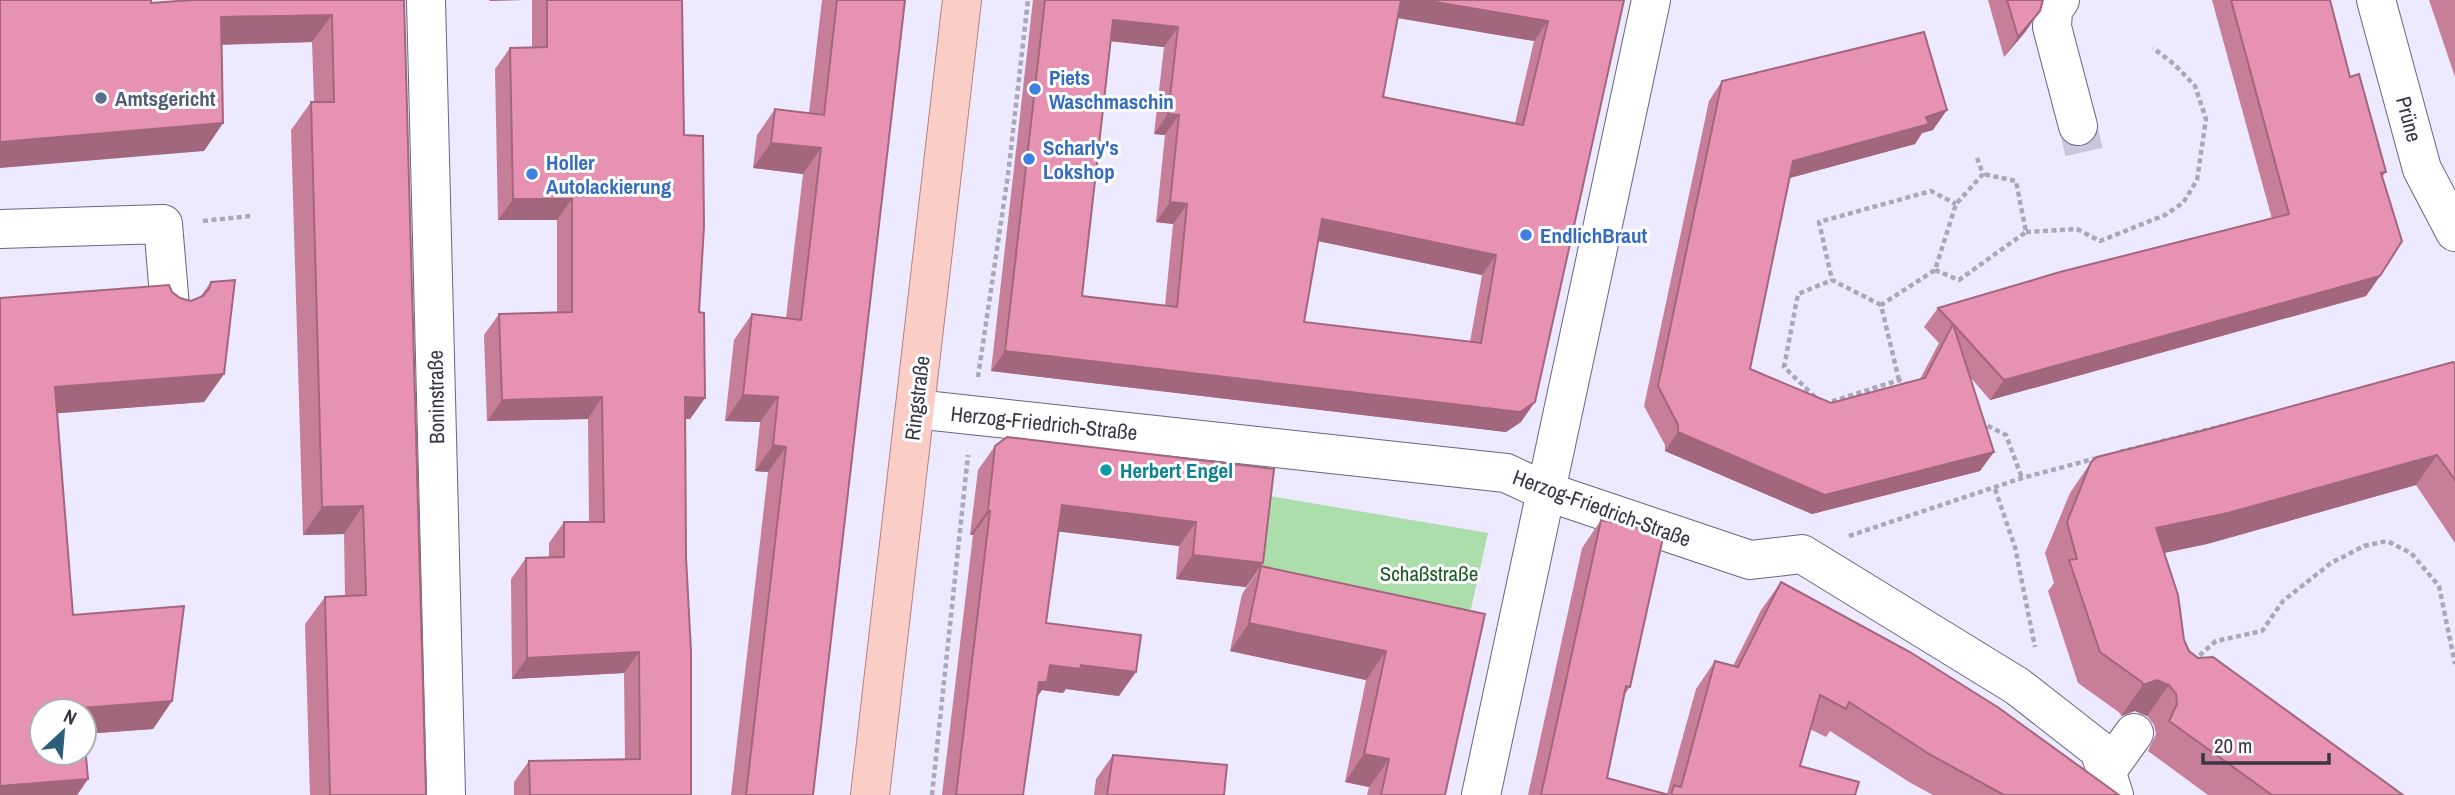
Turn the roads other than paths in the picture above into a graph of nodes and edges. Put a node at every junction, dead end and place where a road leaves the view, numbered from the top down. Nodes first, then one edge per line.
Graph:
1 (426, 0) edge
2 (962, 0) edge
3 (1651, 0) edge
4 (2060, 0) edge
5 (2376, 0) edge
6 (2078, 126) tunnel mouth
7 (0, 229) edge
8 (2455, 232) edge
9 (170, 307) edge
10 (915, 409) junction
11 (1545, 491) junction
12 (2134, 733) dead end
13 (2110, 783) edge
14 (446, 795) edge
15 (870, 795) edge
16 (1481, 795) edge

1 - 14 street, Boninstraße
2 - 10 main road, Ringstraße
3 - 11 street
4 - 6 street
5 - 8 street, Prüne
7 - 9 street
10 - 11 street, Herzog-Friedrich-Straße
10 - 15 main road, Ringstraße
11 - 13 street, Herzog-Friedrich-Straße
11 - 16 street
12 - 13 street

